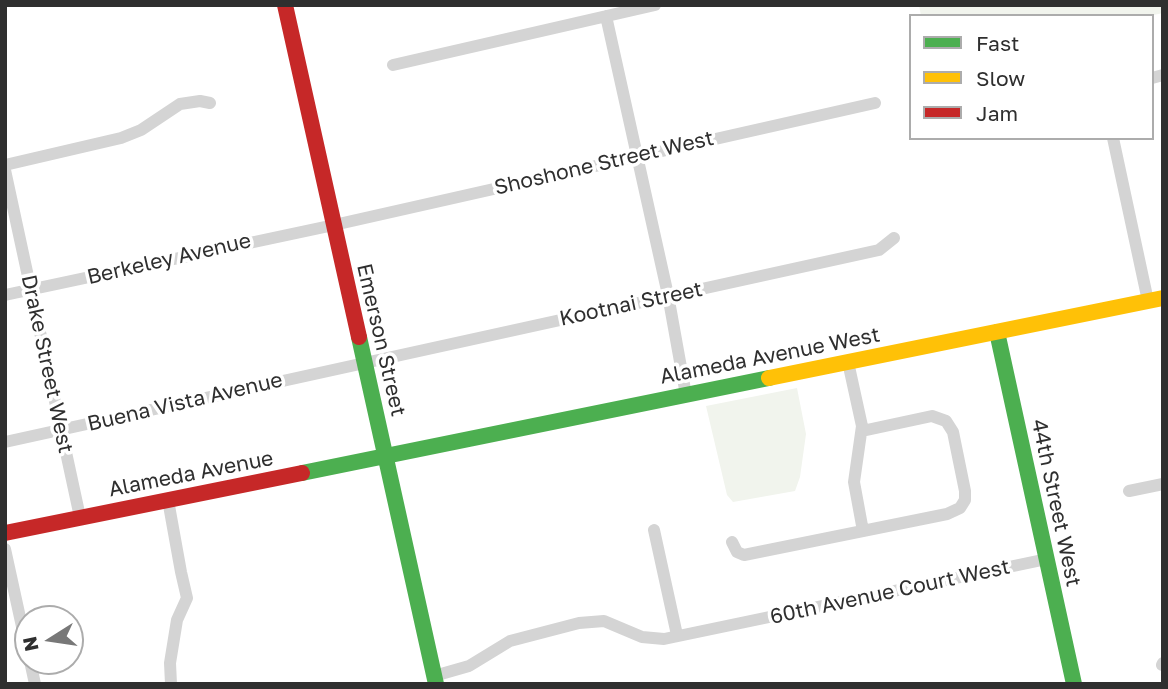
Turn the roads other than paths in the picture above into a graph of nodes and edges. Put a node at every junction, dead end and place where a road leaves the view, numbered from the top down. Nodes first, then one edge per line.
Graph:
1 (285, 5) edge
2 (655, 5) edge
3 (606, 16) junction
4 (393, 65) dead end
5 (211, 103) dead end
6 (875, 103) dead end
7 (1114, 140) edge
8 (637, 155) junction
9 (5, 168) edge
10 (334, 225) junction
11 (894, 237) dead end
12 (31, 290) junction
13 (5, 295) edge
14 (668, 295) junction
15 (1155, 300) edge
16 (997, 332) junction
17 (364, 362) junction
18 (848, 362) junction
19 (686, 395) junction
20 (60, 430) junction
21 (862, 431) junction
22 (5, 442) edge
23 (385, 456) junction
24 (1163, 484) edge
25 (1129, 491) dead end
26 (168, 500) junction
27 (80, 517) junction
28 (654, 530) dead end
29 (863, 531) junction
30 (5, 533) edge
31 (732, 542) dead end
32 (5, 549) edge
33 (1047, 559) junction
34 (17, 605) edge
35 (677, 635) junction
36 (435, 680) edge
37 (171, 684) edge
38 (1074, 684) edge

1 - 10 street, Emerson Street
2 - 3 street
3 - 4 street
3 - 8 street
5 - 9 street
6 - 8 street, Shoshone Street West
7 - 15 street
8 - 10 street, Shoshone Street West
8 - 14 street
9 - 12 street, Drake Street West
10 - 12 street, Berkeley Avenue
10 - 17 street, Emerson Street
11 - 14 street, Kootnai Street
12 - 13 street, Berkeley Avenue
12 - 20 street, Drake Street West
14 - 17 street, Kootnai Street
14 - 19 street
15 - 16 street, Alameda Avenue West
16 - 18 street, Alameda Avenue West
16 - 33 street, 44th Street West
17 - 20 street, Buena Vista Avenue
17 - 23 street, Emerson Street
18 - 19 street, Alameda Avenue West
18 - 21 street
19 - 23 street, Alameda Avenue West
20 - 22 street, Buena Vista Avenue
20 - 27 street, Drake Street West
21 - 29 street
21 - 29 street
23 - 26 street, Alameda Avenue
23 - 36 street, Emerson Street
24 - 25 street
26 - 27 street, Alameda Avenue
26 - 37 street
27 - 30 street, Alameda Avenue
28 - 35 street
29 - 31 street
32 - 34 street
33 - 35 street, 60th Avenue Court West
33 - 38 street, 44th Street West
35 - 36 street, 60th Avenue Court West

